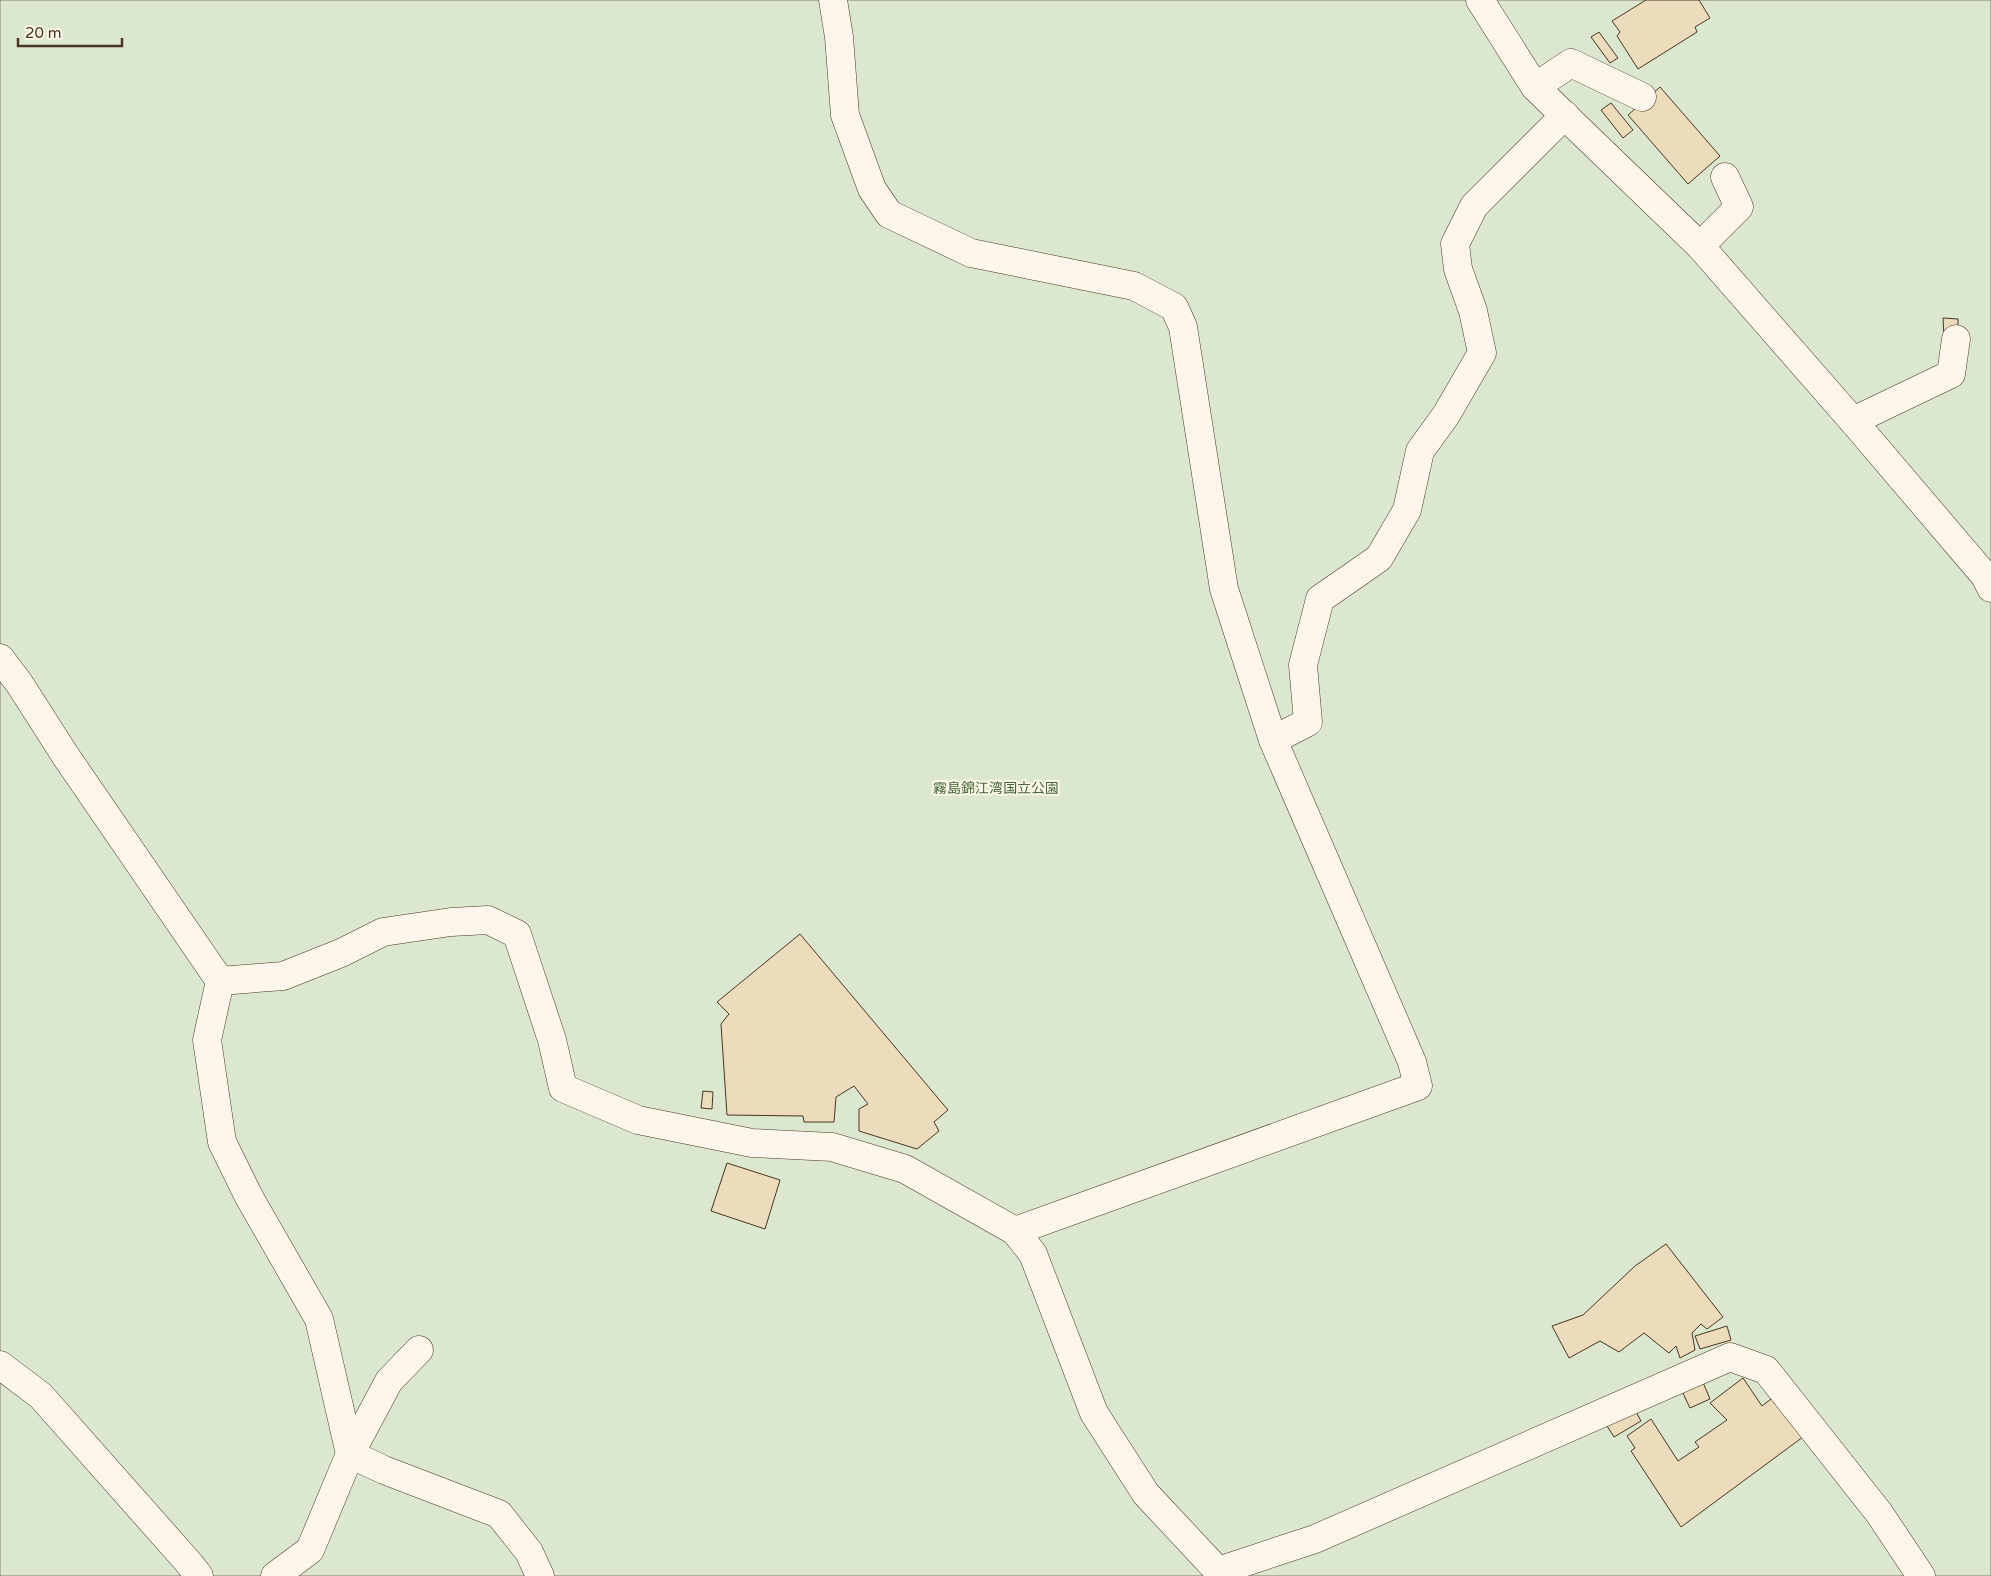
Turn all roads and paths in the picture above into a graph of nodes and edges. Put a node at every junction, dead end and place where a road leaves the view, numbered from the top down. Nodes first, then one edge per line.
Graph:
1 (833, 0) edge
2 (1480, 0) edge
3 (1535, 87) junction
4 (1642, 97) dead end
5 (1565, 115) junction
6 (1725, 177) dead end
7 (1700, 246) junction
8 (1956, 340) dead end
9 (1853, 420) junction
10 (1991, 588) edge
11 (0, 658) edge
12 (1272, 740) junction
13 (220, 981) junction
14 (1015, 1230) junction
15 (419, 1350) dead end
16 (0, 1365) edge
17 (350, 1454) junction
18 (1219, 1574) edge
19 (198, 1576) edge
20 (274, 1576) edge
21 (540, 1576) edge
22 (1921, 1576) edge

1 - 12 street
2 - 3 street
3 - 4 street
3 - 5 street
5 - 7 street
5 - 12 street
6 - 7 street
7 - 9 street
8 - 9 street
9 - 10 street
11 - 13 street
12 - 14 street
13 - 14 street
13 - 17 street
14 - 18 street
15 - 17 street
16 - 19 street
17 - 20 street
17 - 21 street
18 - 22 street

